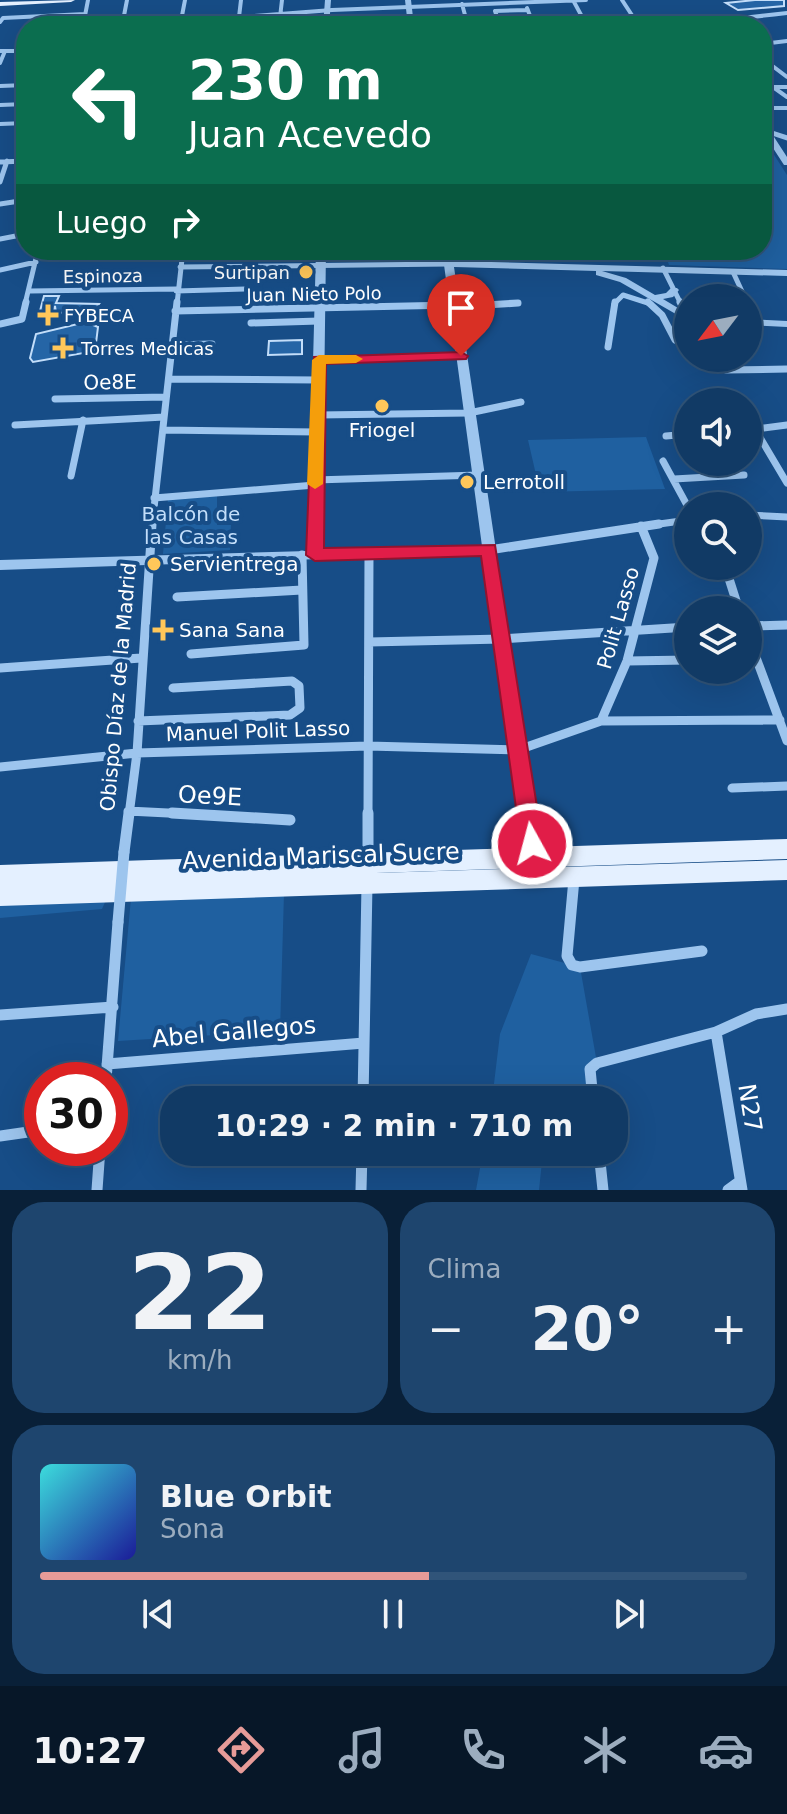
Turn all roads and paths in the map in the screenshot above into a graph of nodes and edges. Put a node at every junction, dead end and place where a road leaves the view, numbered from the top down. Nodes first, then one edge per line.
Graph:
1 (11, 0) edge
2 (71, 0) edge
3 (88, 0) edge
4 (282, 0) edge
5 (328, 0) edge
6 (573, 0) edge
7 (586, 0) edge
8 (522, 1) edge
9 (0, 2) edge
10 (33, 2) edge
11 (490, 2) edge
12 (462, 3) edge
13 (408, 4) edge
14 (327, 10) junction
15 (525, 10) junction
16 (787, 13) edge
17 (85, 14) joint
18 (281, 14) junction
19 (44, 16) edge
20 (253, 16) edge
21 (327, 16) edge
22 (497, 16) edge
23 (527, 16) edge
24 (757, 16) edge
25 (3, 51) edge
26 (0, 63) edge
27 (774, 68) edge
28 (786, 75) edge
29 (772, 87) joint
30 (787, 87) edge
31 (787, 97) edge
32 (772, 140) edge
33 (786, 160) edge
34 (7, 161) junction
35 (16, 161) edge
36 (0, 162) edge
37 (0, 182) edge
38 (181, 260) edge
39 (320, 260) edge
40 (451, 260) edge
41 (36, 262) joint
42 (320, 264) junction
43 (452, 264) junction
44 (180, 267) junction
45 (637, 267) junction
46 (663, 268) junction
47 (0, 270) edge
48 (733, 272) junction
49 (787, 273) edge
50 (623, 280) junction
51 (739, 284) edge
52 (245, 289) dead end
53 (176, 290) junction
54 (674, 290) joint
55 (30, 291) junction
56 (649, 299) junction
57 (518, 303) dead end
58 (454, 306) junction
59 (319, 308) junction
60 (175, 311) junction
61 (674, 311) edge
62 (319, 321) junction
63 (251, 323) dead end
64 (762, 323) edge
65 (0, 324) edge
66 (787, 324) edge
67 (674, 337) edge
68 (212, 344) dead end
69 (172, 345) junction
70 (608, 347) dead end
71 (461, 356) junction
72 (319, 360) junction
73 (762, 369) edge
74 (787, 369) edge
75 (169, 379) junction
76 (318, 380) junction
77 (166, 397) junction
78 (55, 399) dead end
79 (521, 402) dead end
80 (469, 413) junction
81 (318, 415) junction
82 (164, 417) junction
83 (83, 420) junction
84 (15, 425) dead end
85 (787, 425) edge
86 (762, 428) edge
87 (163, 430) junction
88 (317, 432) junction
89 (674, 435) edge
90 (666, 436) dead end
91 (762, 446) edge
92 (663, 461) dead end
93 (479, 475) junction
94 (71, 476) dead end
95 (726, 476) edge
96 (674, 479) junction
97 (315, 482) junction
98 (787, 483) edge
99 (680, 492) edge
100 (154, 498) junction
101 (762, 516) edge
102 (787, 517) edge
103 (674, 522) edge
104 (641, 526) junction
105 (489, 550) junction
106 (369, 554) junction
107 (309, 555) junction
108 (149, 561) junction
109 (0, 565) edge
110 (302, 590) junction
111 (177, 597) dead end
112 (787, 625) edge
113 (762, 626) edge
114 (674, 627) edge
115 (637, 628) junction
116 (502, 639) junction
117 (369, 642) junction
118 (191, 654) dead end
119 (141, 658) junction
120 (674, 660) edge
121 (627, 661) junction
122 (0, 668) edge
123 (762, 680) edge
124 (173, 688) dead end
125 (780, 720) junction
126 (138, 721) junction
127 (601, 721) junction
128 (787, 741) edge
129 (368, 746) junction
130 (518, 750) junction
131 (137, 753) junction
132 (0, 767) edge
133 (787, 786) edge
134 (732, 788) dead end
135 (128, 811) junction
136 (290, 820) dead end
137 (532, 844) dead end
138 (787, 849) edge
139 (787, 870) edge
140 (367, 872) junction
141 (0, 875) edge
142 (575, 876) junction
143 (0, 895) edge
144 (702, 951) dead end
145 (113, 1007) junction
146 (787, 1009) edge
147 (0, 1015) edge
148 (716, 1032) junction
149 (364, 1043) junction
150 (107, 1062) edge
151 (128, 1062) edge
152 (363, 1086) edge
153 (592, 1086) edge
154 (24, 1133) edge
155 (0, 1136) edge
156 (99, 1166) edge
157 (362, 1166) edge
158 (600, 1166) edge
159 (736, 1187) edge
160 (97, 1190) edge
161 (361, 1190) edge
162 (603, 1190) edge

1 - 9 main road
2 - 10 main road
3 - 17 street
4 - 18 street
5 - 14 street
6 - 7 street
6 - 8 street
8 - 11 street
8 - 15 street
9 - 10 main road
11 - 12 street
12 - 13 street
13 - 14 street
14 - 18 street
14 - 21 street
15 - 22 street
15 - 23 street
16 - 24 street
17 - 19 street
18 - 20 street
25 - 26 street
27 - 28 street
29 - 30 street
29 - 31 street
32 - 33 street
34 - 35 street
34 - 36 street
34 - 37 street
38 - 44 street, Obispo Díaz de la Madrid
39 - 42 street
40 - 43 street
41 - 47 street
41 - 55 street
42 - 43 street
42 - 44 street
42 - 59 street
43 - 45 street
43 - 50 street
43 - 58 street
44 - 53 street, Obispo Díaz de la Madrid
45 - 46 street
45 - 50 street
46 - 48 street
46 - 54 street
48 - 49 street
48 - 51 street
50 - 56 street
52 - 53 street, Espinoza
53 - 55 street, Espinoza
53 - 60 street, Obispo Díaz de la Madrid
54 - 56 street
55 - 65 street
56 - 61 street
56 - 67 street
56 - 70 street
57 - 58 street, Juan Nieto Polo
58 - 59 street, Juan Nieto Polo
58 - 71 street
59 - 60 street, Juan Nieto Polo
59 - 62 street
60 - 69 street, Obispo Díaz de la Madrid
62 - 63 street
62 - 72 street
64 - 66 street
68 - 69 street
69 - 75 street, Obispo Díaz de la Madrid
71 - 72 street
71 - 80 street
72 - 76 street
73 - 74 street
75 - 76 street
75 - 77 street, Obispo Díaz de la Madrid
76 - 81 street
77 - 78 street, Oe8E
77 - 82 street, Obispo Díaz de la Madrid
79 - 80 street
80 - 81 street
80 - 93 street
81 - 88 street
82 - 83 street
82 - 87 street, Obispo Díaz de la Madrid
83 - 84 street
83 - 94 street
85 - 86 street
87 - 88 street
87 - 100 street, Obispo Díaz de la Madrid
88 - 97 street
89 - 90 street
91 - 98 street
92 - 96 street
93 - 97 street
93 - 105 street
95 - 96 street
96 - 99 street
97 - 100 street
97 - 107 street
100 - 108 street, Obispo Díaz de la Madrid
101 - 102 street
103 - 104 street
104 - 105 street
104 - 115 street, Polit Lasso
105 - 106 street
105 - 116 street
106 - 107 street
106 - 117 street
107 - 108 street
107 - 110 street
108 - 109 street
108 - 119 street, Obispo Díaz de la Madrid
110 - 111 street
110 - 118 street
112 - 113 street
114 - 115 street
115 - 116 street
115 - 121 street, Polit Lasso
116 - 117 street
116 - 130 street
117 - 129 street
119 - 122 street
119 - 126 street, Obispo Díaz de la Madrid
120 - 121 street
121 - 127 street, Polit Lasso
123 - 125 street
124 - 126 street
125 - 127 street
125 - 128 street
126 - 131 street, Obispo Díaz de la Madrid
127 - 130 street
129 - 130 street, Manuel Polit Lasso
129 - 131 street, Manuel Polit Lasso
129 - 140 street
130 - 137 street
131 - 132 street, Manuel Polit Lasso
131 - 135 street, Obispo Díaz de la Madrid
133 - 134 street
135 - 136 street, Oe9E
135 - 145 street, Obispo Díaz de la Madrid, bridge
138 - 140 main road, Avenida Mariscal Sucre
139 - 142 main road, Avenida Mariscal Sucre
140 - 141 main road, Avenida Mariscal Sucre
140 - 142 main road, Avenida Mariscal Sucre
140 - 143 main road, Avenida Mariscal Sucre
140 - 149 street
142 - 144 street
145 - 147 street
145 - 150 street, Obispo Díaz de la Madrid
146 - 148 street
148 - 153 street
148 - 159 street, N27
149 - 151 street, Abel Gallegos
149 - 152 street
154 - 155 street
156 - 160 street
157 - 161 street
158 - 162 street

